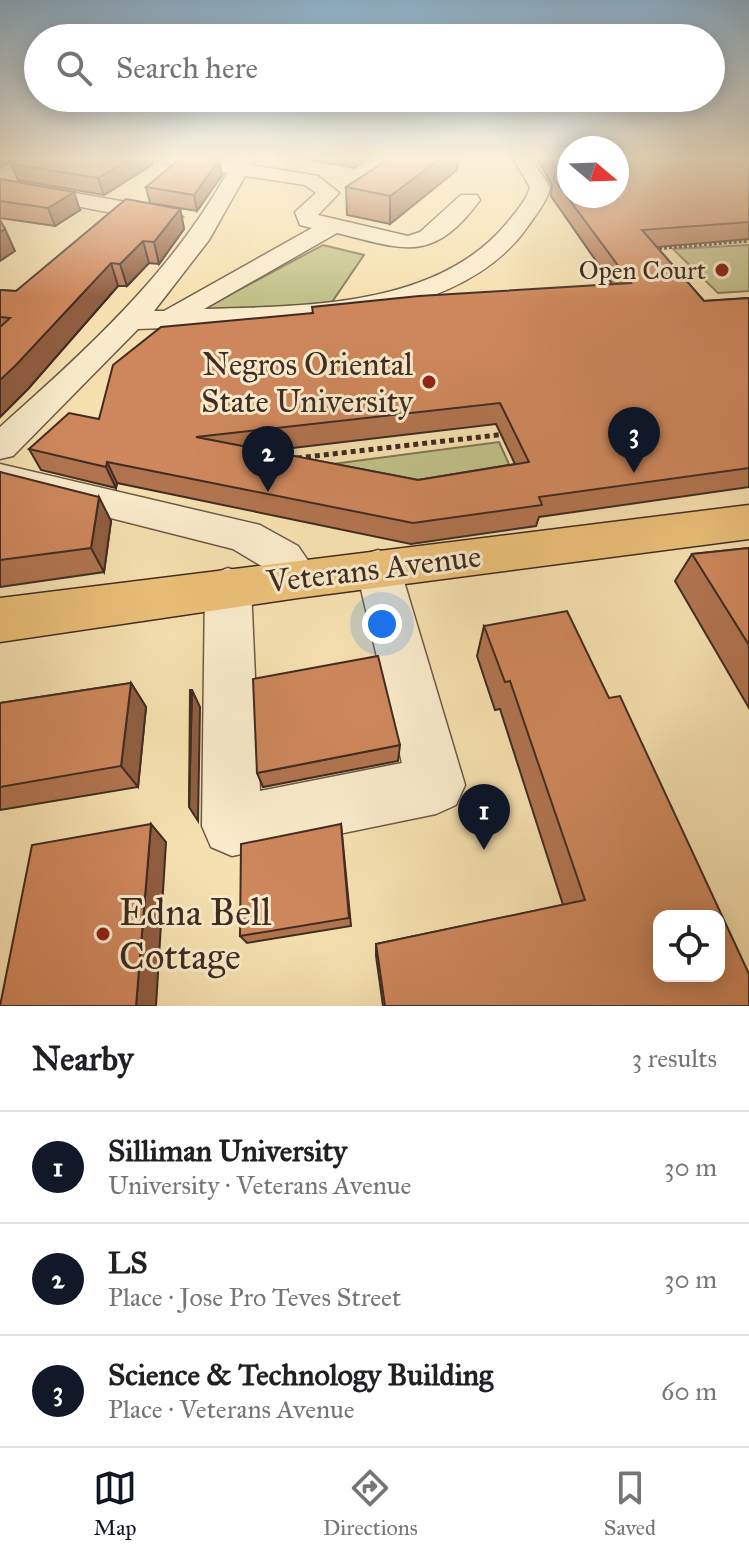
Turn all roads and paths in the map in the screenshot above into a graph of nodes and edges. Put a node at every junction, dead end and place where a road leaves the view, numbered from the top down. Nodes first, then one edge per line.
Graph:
1 (119, 204) edge
2 (221, 204) edge
3 (318, 204) edge
4 (464, 204) edge
5 (531, 204) edge
6 (211, 224) junction
7 (331, 227) junction
8 (749, 241) edge
9 (649, 249) edge
10 (168, 319) junction
11 (133, 321) junction
12 (516, 433) edge
13 (0, 447) edge
14 (284, 460) edge
15 (0, 477) edge
16 (749, 522) edge
17 (378, 568) junction
18 (298, 578) junction
19 (228, 587) junction
20 (0, 620) edge

1 - 6 street
2 - 6 street
3 - 7 street
4 - 7 street
5 - 10 street
6 - 11 street
7 - 10 street
8 - 9 path
10 - 11 street
11 - 13 street
12 - 14 path
15 - 18 street
16 - 17 main road, Veterans Avenue
17 - 18 main road, Veterans Avenue
17 - 19 street
18 - 19 main road, Veterans Avenue
19 - 20 main road, Veterans Avenue

